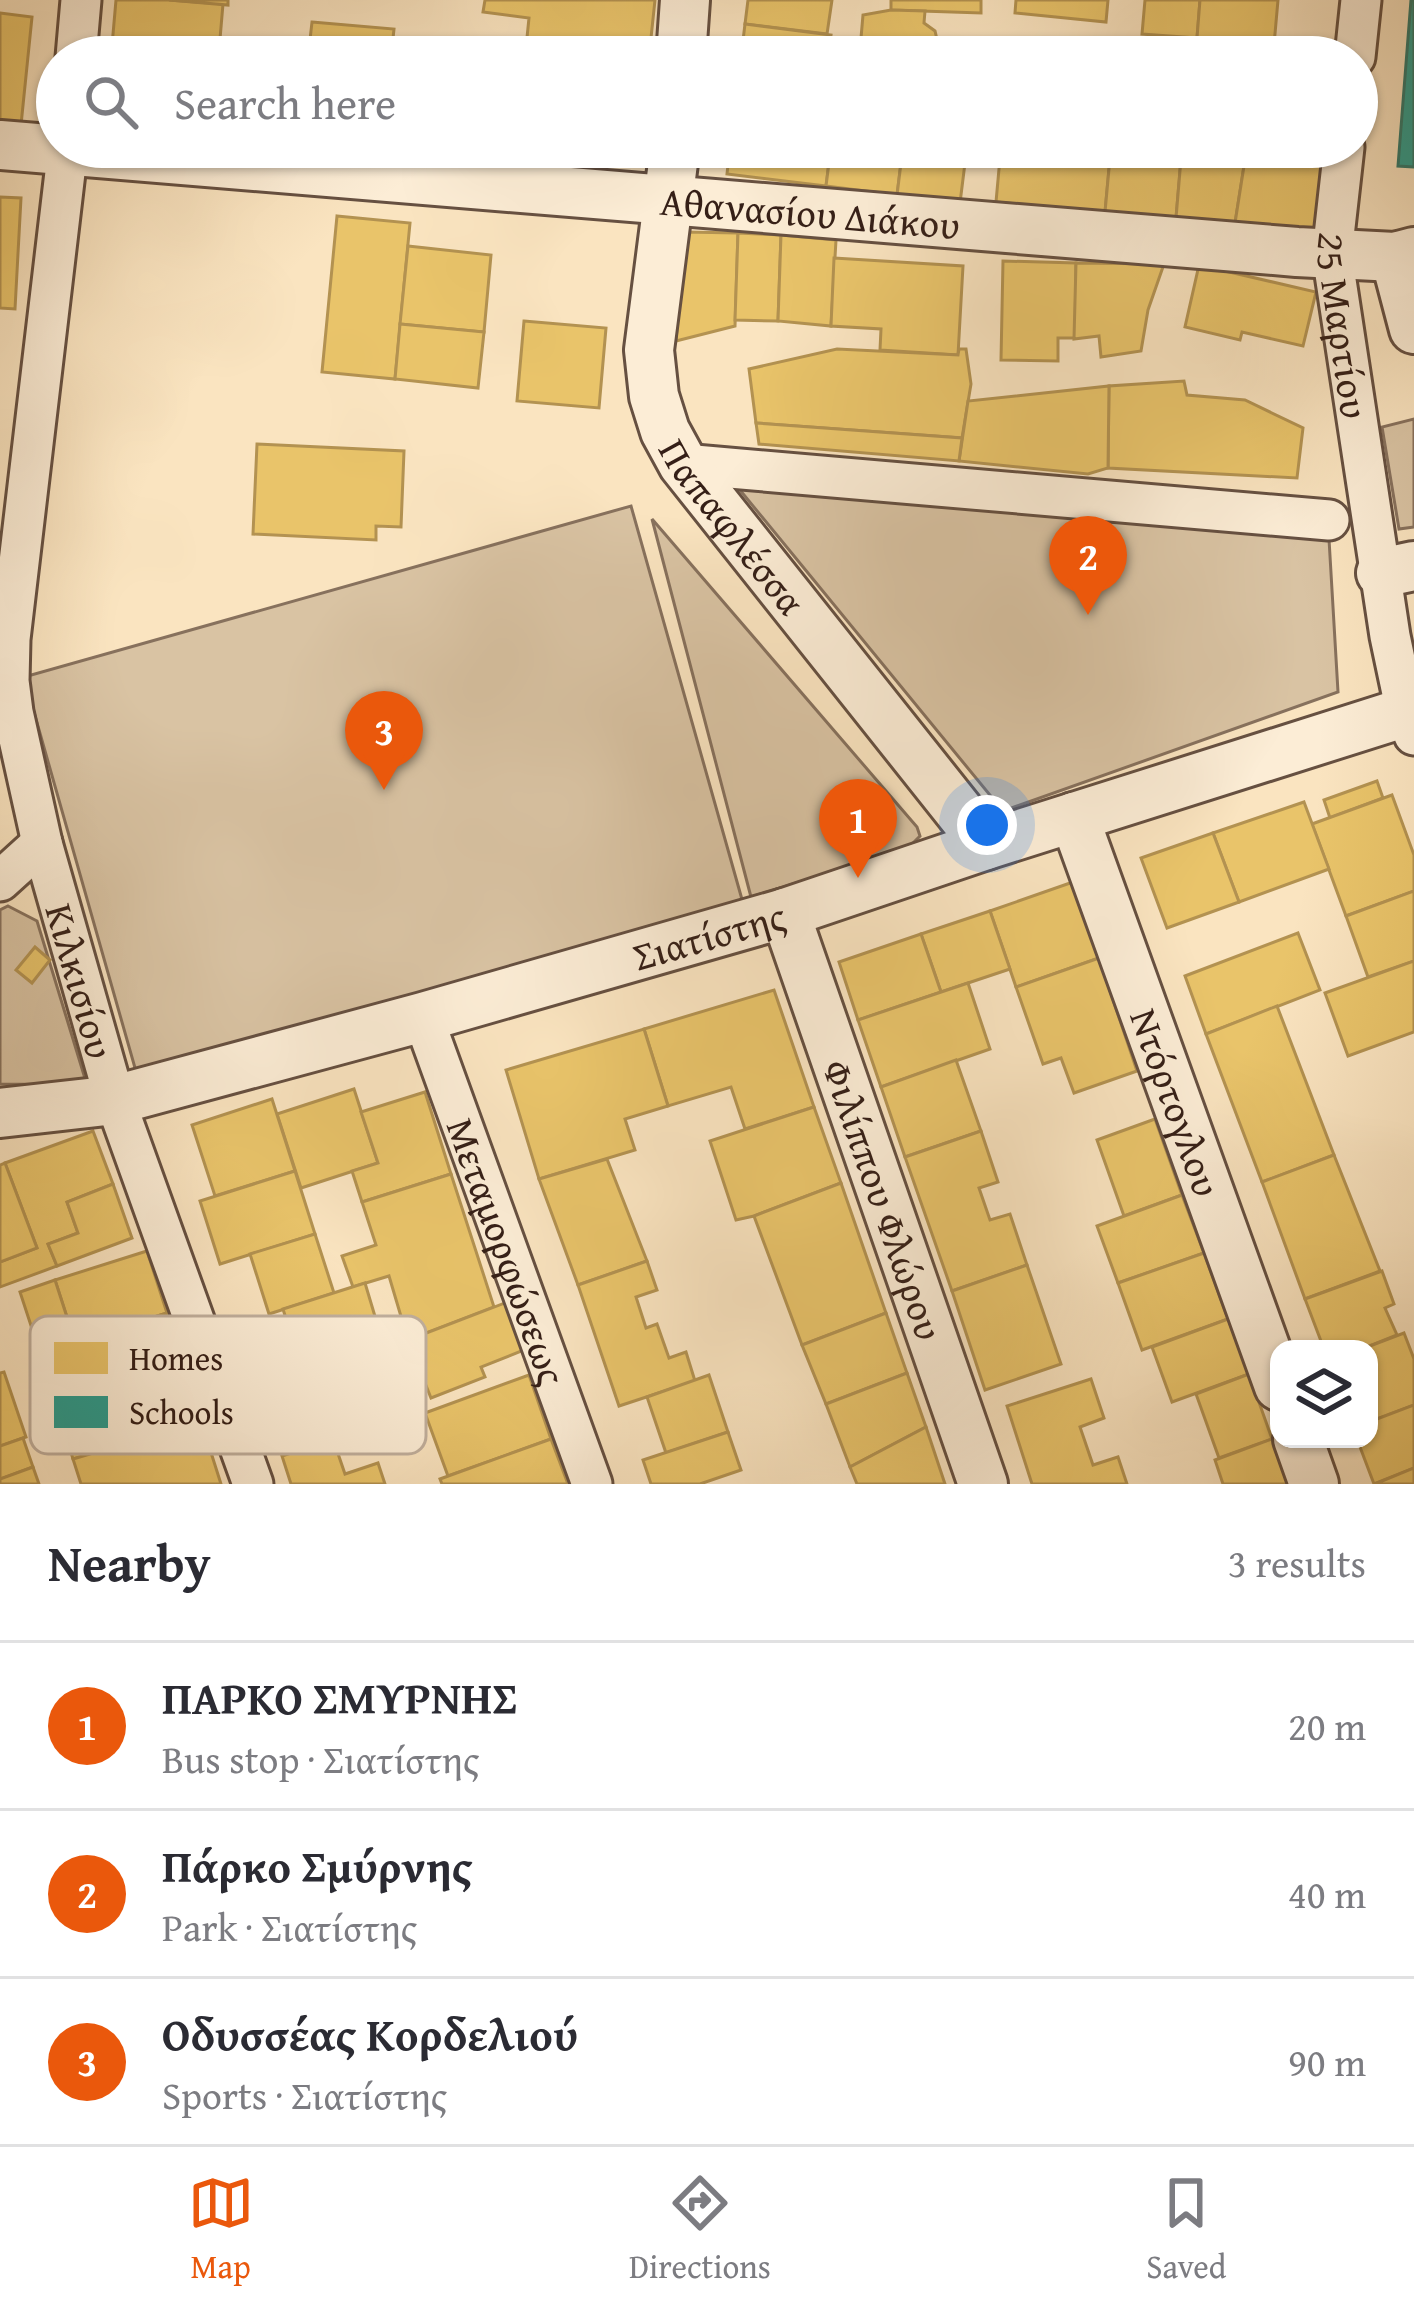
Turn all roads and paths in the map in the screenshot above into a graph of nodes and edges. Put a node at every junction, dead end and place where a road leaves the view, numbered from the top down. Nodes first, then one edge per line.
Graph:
1 (81, 0) edge
2 (685, 0) edge
3 (1361, 0) edge
4 (78, 36) edge
5 (683, 36) edge
6 (1357, 36) edge
7 (0, 145) edge
8 (36, 147) edge
9 (65, 168) edge
10 (300, 168) edge
11 (673, 168) edge
12 (1342, 168) edge
13 (670, 200) junction
14 (1332, 254) junction
15 (1404, 255) edge
16 (1414, 328) edge
17 (683, 464) junction
18 (1329, 520) dead end
19 (1398, 569) edge
20 (5, 639) edge
21 (1410, 724) edge
22 (1074, 817) junction
23 (42, 843) junction
24 (986, 845) junction
25 (0, 881) edge
26 (785, 913) junction
27 (423, 1017) junction
28 (115, 1100) junction
29 (0, 1113) edge
30 (193, 1316) edge
31 (1270, 1361) edge
32 (1301, 1448) edge
33 (242, 1454) edge
34 (253, 1484) edge
35 (592, 1484) edge
36 (982, 1484) edge
37 (1314, 1484) edge

1 - 4 street
2 - 5 street
3 - 6 street
7 - 8 street, Αθανασίου Διάκου
9 - 20 street, Κιλκισίου
10 - 13 street, Αθανασίου Διάκου
11 - 13 street, Παπαφλέσσα
12 - 14 street, 25 Μαρτίου
13 - 14 street, Αθανασίου Διάκου
13 - 17 street, Παπαφλέσσα
14 - 15 street, Αθανασίου Διάκου
14 - 19 street, 25 Μαρτίου
15 - 16 street
17 - 18 street
17 - 24 street, Παπαφλέσσα
19 - 21 street, 25 Μαρτίου
20 - 23 street, Κιλκισίου
21 - 22 street, Σιατίστης
22 - 24 street, Σιατίστης
22 - 31 street, Ντόρτογλου
23 - 25 street
23 - 28 street, Κιλκισίου
24 - 26 street, Σιατίστης
26 - 27 street, Σιατίστης
26 - 36 street, Φιλίππου Φλώρου
27 - 28 street, Σιατίστης
27 - 35 street, Μεταμορφώσεως
28 - 29 street, Σιατίστης
28 - 30 street, Κιλκισίου
32 - 37 street
33 - 34 street, Κιλκισίου

